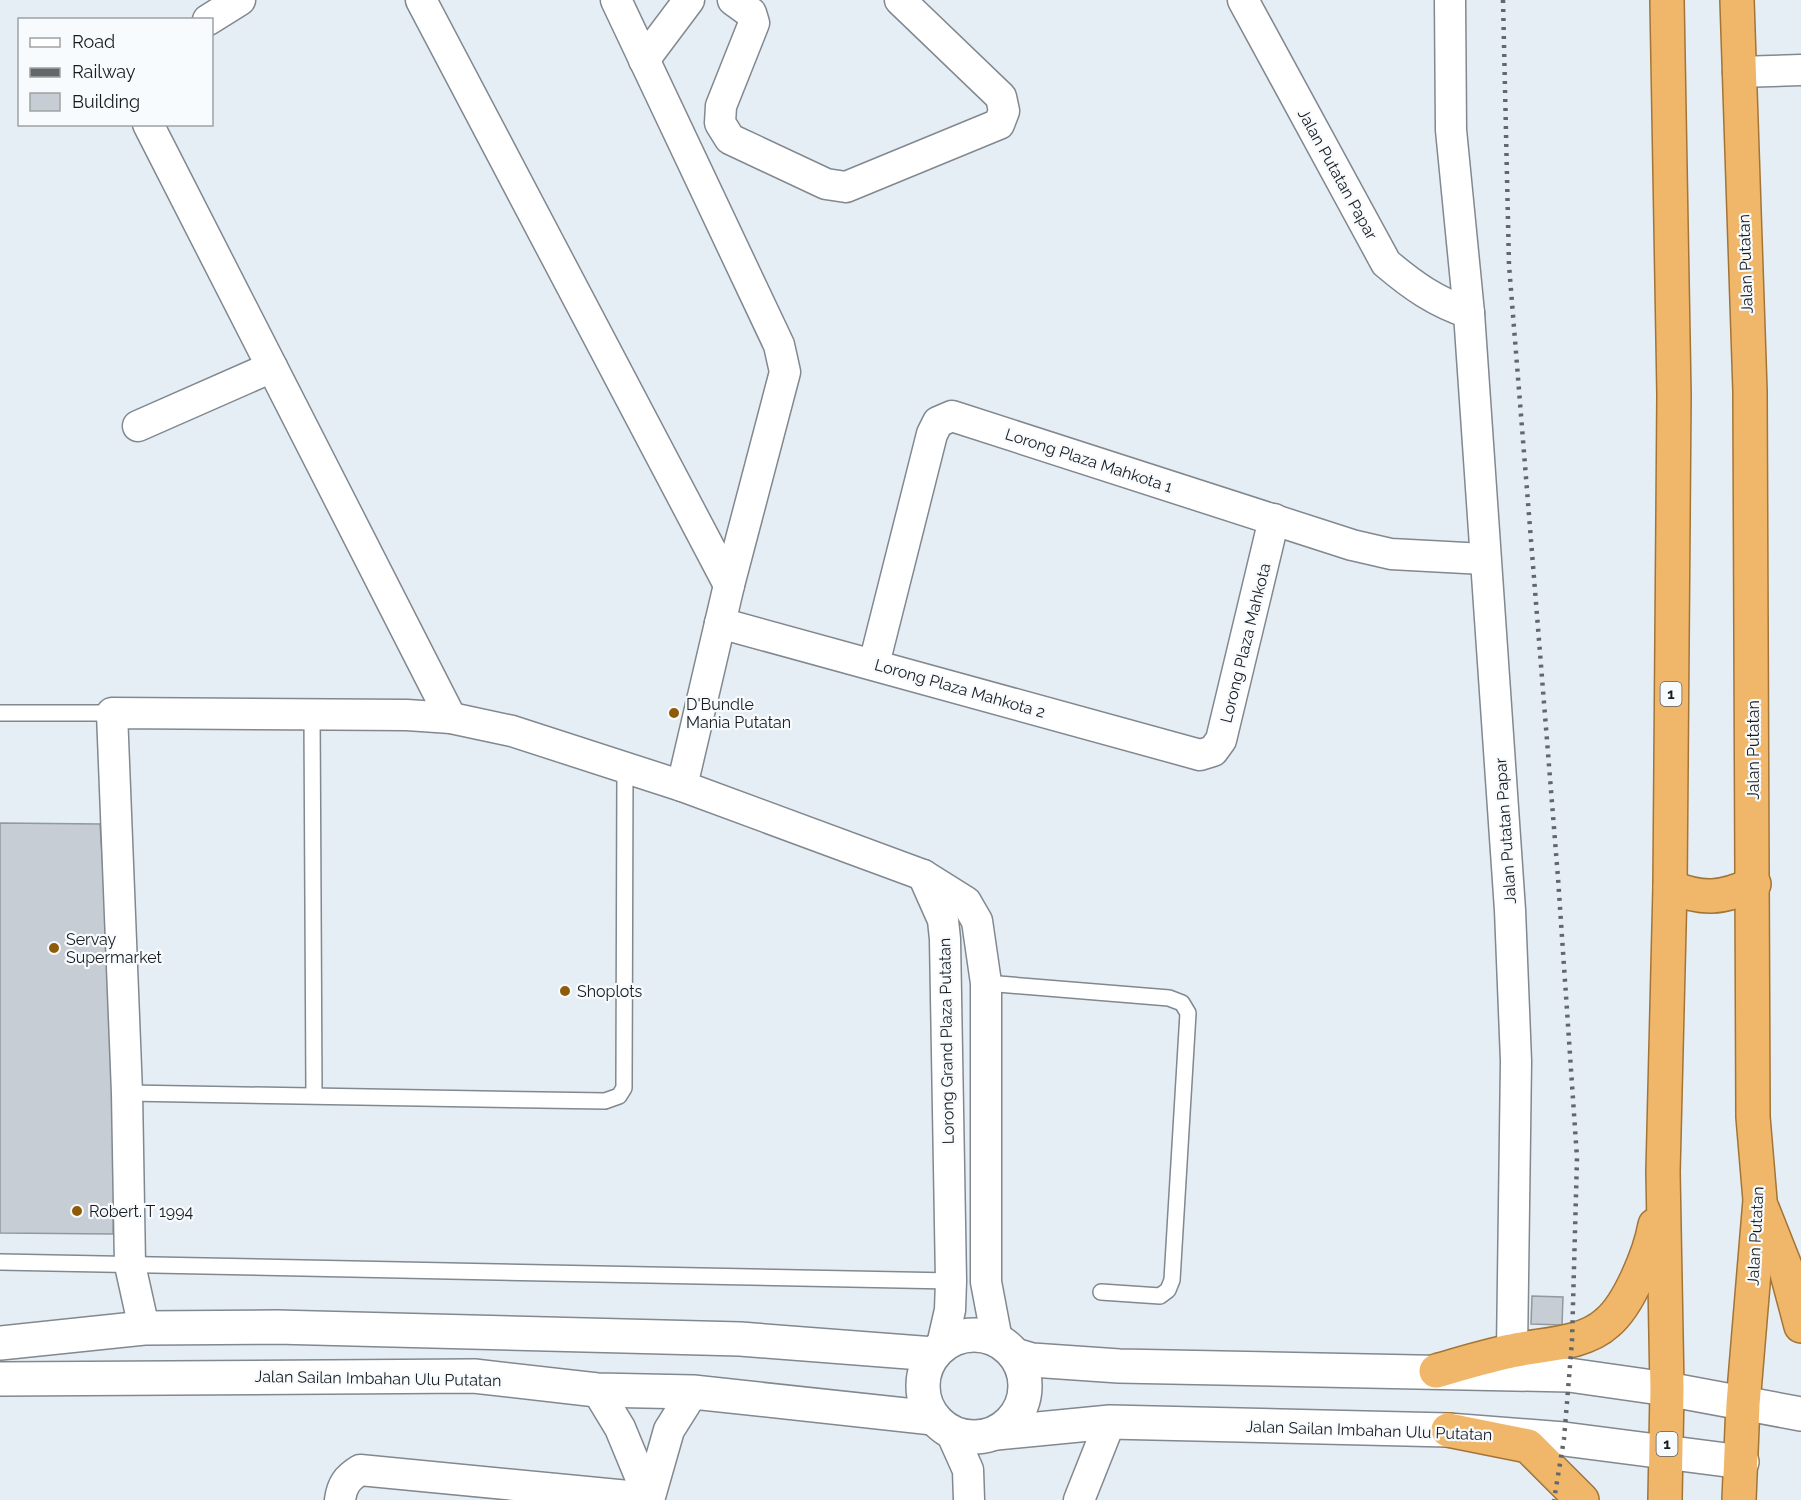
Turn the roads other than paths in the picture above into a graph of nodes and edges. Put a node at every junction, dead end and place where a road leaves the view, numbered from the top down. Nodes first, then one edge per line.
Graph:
1 (240, 0) edge
2 (421, 0) edge
3 (616, 0) edge
4 (689, 0) edge
5 (733, 0) edge
6 (900, 0) edge
7 (1243, 0) edge
8 (1450, 0) edge
9 (1667, 0) edge
10 (1737, 0) edge
11 (211, 18) edge
12 (644, 60) junction
13 (1801, 70) edge
14 (1738, 72) junction
15 (149, 126) edge
16 (1469, 313) junction
17 (272, 367) junction
18 (138, 426) dead end
19 (1275, 519) junction
20 (1484, 559) junction
21 (729, 585) junction
22 (720, 623) junction
23 (874, 664) junction
24 (0, 713) edge
25 (112, 713) junction
26 (312, 714) junction
27 (451, 718) junction
28 (1200, 755) joint
29 (625, 768) junction
30 (682, 786) junction
31 (923, 875) junction
32 (1754, 884) junction
33 (1670, 887) junction
34 (986, 983) junction
35 (127, 1093) junction
36 (314, 1095) junction
37 (1663, 1172) junction
38 (1760, 1200) junction
39 (0, 1263) edge
40 (130, 1265) junction
41 (951, 1281) junction
42 (1101, 1292) dead end
43 (1801, 1326) edge
44 (144, 1328) junction
45 (0, 1343) edge
46 (1006, 1347) junction
47 (938, 1349) junction
48 (1512, 1351) junction
49 (1436, 1371) junction
50 (0, 1379) edge
51 (1667, 1389) junction
52 (597, 1390) junction
53 (693, 1392) junction
54 (1743, 1404) junction
55 (1801, 1414) edge
56 (1110, 1422) junction
57 (942, 1425) junction
58 (1448, 1430) junction
59 (996, 1433) junction
60 (1667, 1452) junction
61 (1742, 1462) junction
62 (649, 1499) edge
63 (340, 1500) edge
64 (969, 1500) edge
65 (1079, 1500) edge
66 (1582, 1500) edge
67 (1665, 1500) edge
68 (1739, 1500) edge

1 - 11 street
2 - 21 street
3 - 12 street
4 - 12 street
5 - 6 street
7 - 16 street, Jalan Putatan Papar
8 - 16 street, Jalan Putatan Papar
9 - 33 highway, 1
10 - 14 highway, Jalan Putatan
12 - 21 street
13 - 14 street
14 - 32 highway, Jalan Putatan
15 - 17 street
16 - 20 street, Jalan Putatan Papar
17 - 18 street
17 - 27 street
19 - 20 street, Lorong Plaza Mahkota 1
19 - 23 street, Lorong Plaza Mahkota 1
19 - 28 street, Lorong Plaza Mahkota
20 - 48 street, Jalan Putatan Papar
21 - 22 street
22 - 23 street, Lorong Plaza Mahkota 2
22 - 30 street
23 - 28 street, Lorong Plaza Mahkota 2
24 - 25 lane
25 - 26 street
25 - 35 street
26 - 27 street
26 - 36 lane
27 - 29 street
29 - 30 street
29 - 36 lane
30 - 31 street
31 - 34 street
31 - 41 street, Lorong Grand Plaza Putatan
32 - 33 highway
32 - 38 highway, Jalan Putatan
33 - 37 highway, 1
34 - 42 lane
34 - 46 street
35 - 36 lane
35 - 40 street
37 - 48 highway
37 - 51 highway, 1
38 - 43 highway
38 - 54 highway, Jalan Putatan
39 - 40 lane
40 - 41 lane
40 - 44 street
41 - 47 street, Lorong Grand Plaza Putatan
44 - 45 street
44 - 47 street
46 - 47 street
46 - 49 street
46 - 59 street
47 - 57 street
48 - 49 highway
49 - 51 street
50 - 52 street, Jalan Sailan Imbahan Ulu Putatan
51 - 54 street
51 - 60 highway, 1
52 - 53 street, Jalan Sailan Imbahan Ulu Putatan
52 - 62 street
53 - 57 street, Jalan Sailan Imbahan Ulu Putatan
53 - 62 street
54 - 55 street
54 - 61 highway, Jalan Putatan
56 - 58 street, Jalan Sailan Imbahan Ulu Putatan
56 - 59 street, Jalan Sailan Imbahan Ulu Putatan
56 - 65 street
57 - 59 street
57 - 64 street
58 - 60 street, Jalan Sailan Imbahan Ulu Putatan
58 - 66 highway
60 - 61 street, Jalan Sailan Imbahan Ulu Putatan
60 - 67 highway, 1
61 - 68 highway, Jalan Putatan
62 - 63 street

